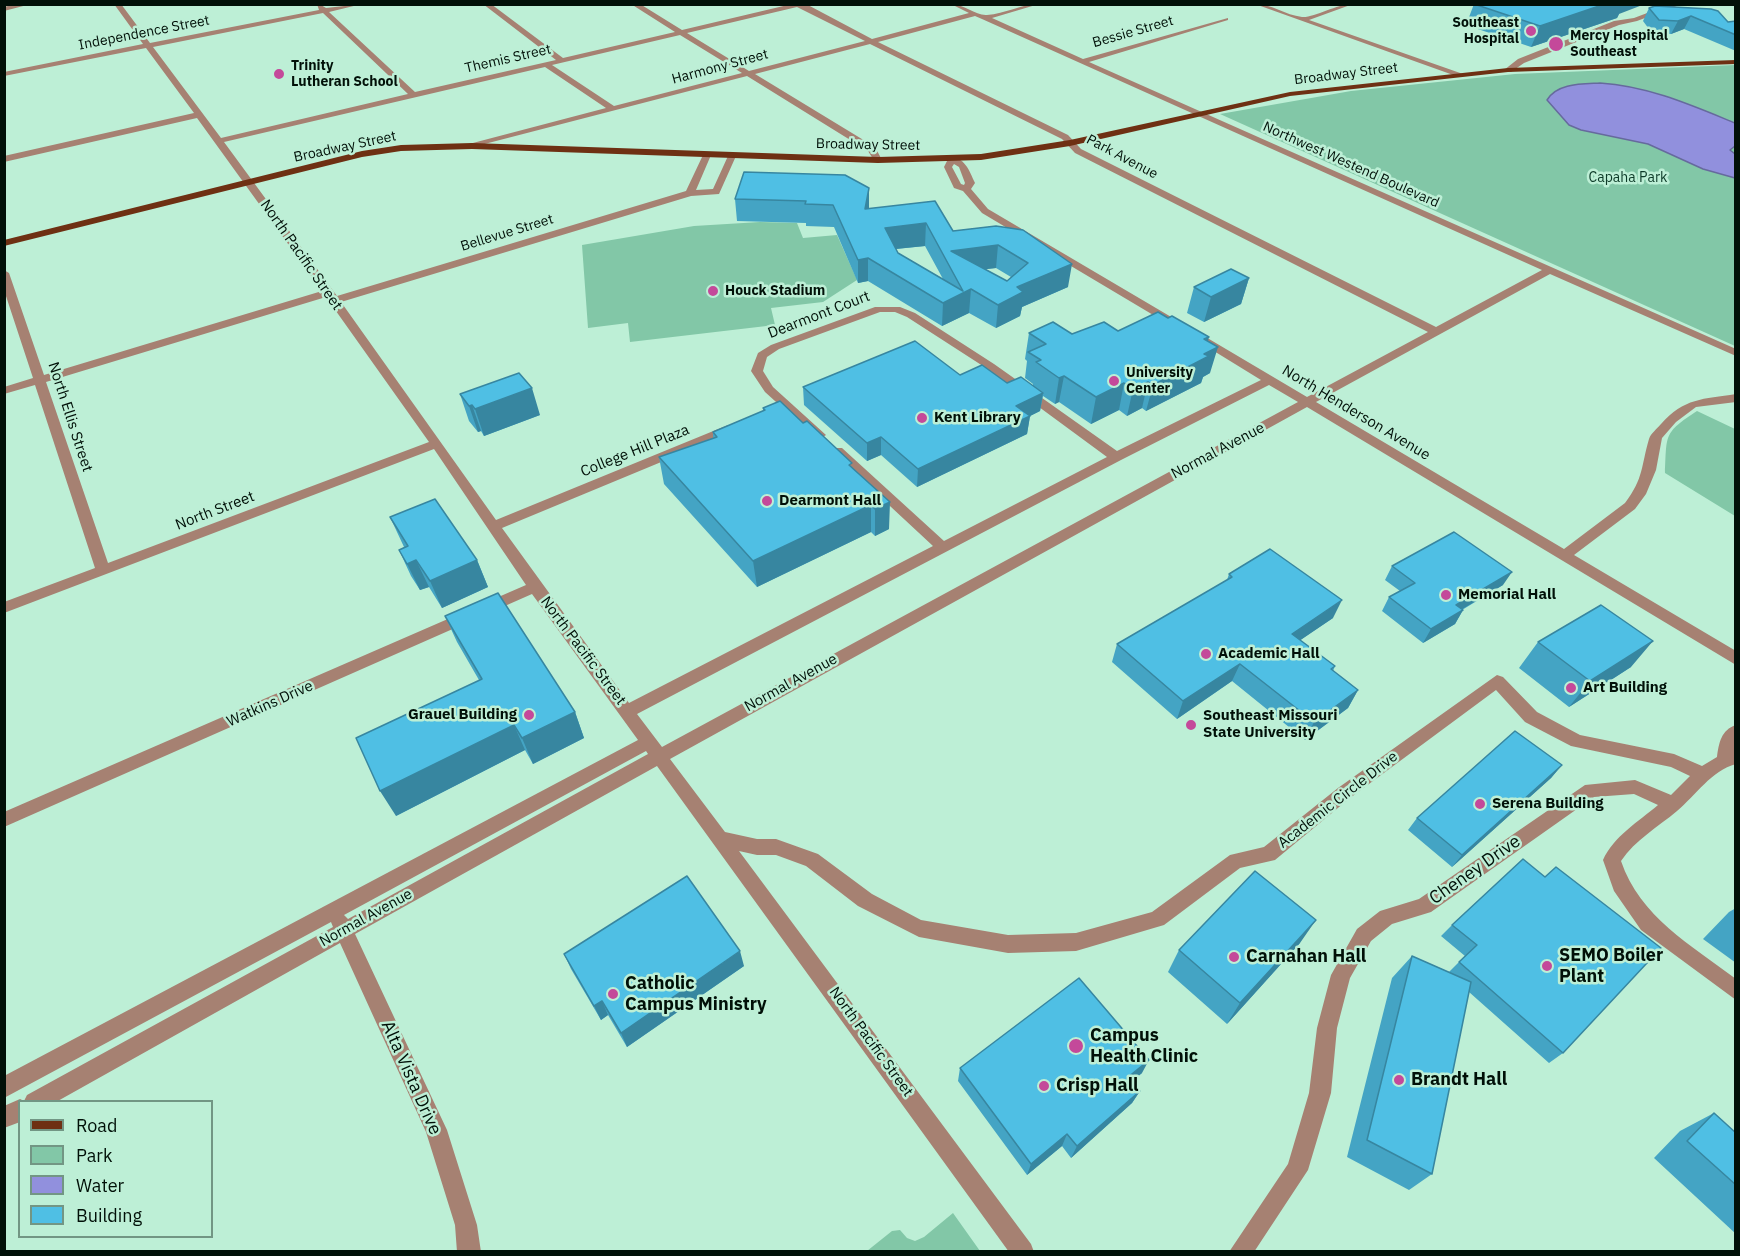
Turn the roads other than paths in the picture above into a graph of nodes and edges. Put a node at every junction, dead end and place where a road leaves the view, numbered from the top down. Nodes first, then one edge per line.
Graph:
1 (28, 4) edge
2 (117, 4) edge
3 (317, 4) edge
4 (360, 4) edge
5 (486, 4) edge
6 (634, 4) edge
7 (954, 4) edge
8 (1036, 4) edge
9 (1258, 4) edge
10 (1350, 4) edge
11 (1679, 4) edge
12 (800, 5) edge
13 (4, 9) edge
14 (325, 11) junction
15 (980, 16) junction
16 (1226, 19) dead end
17 (1301, 20) junction
18 (680, 32) junction
19 (871, 41) junction
20 (149, 46) junction
21 (561, 60) junction
22 (1083, 61) junction
23 (1736, 62) edge
24 (546, 64) junction
25 (1508, 69) junction
26 (4, 74) edge
27 (747, 74) junction
28 (1459, 74) junction
29 (413, 95) junction
30 (612, 109) junction
31 (1200, 113) junction
32 (198, 115) junction
33 (218, 141) junction
34 (1070, 142) junction
35 (472, 146) junction
36 (707, 155) junction
37 (732, 156) junction
38 (4, 159) edge
39 (952, 159) junction
40 (878, 160) junction
41 (249, 182) junction
42 (690, 193) junction
43 (4, 243) edge
44 (1550, 270) junction
45 (4, 273) edge
46 (330, 297) junction
47 (1437, 332) junction
48 (1736, 352) edge
49 (41, 380) junction
50 (1269, 380) junction
51 (4, 391) edge
52 (1736, 398) edge
53 (1306, 403) junction
54 (745, 423) edge
55 (436, 444) junction
56 (1116, 457) junction
57 (494, 526) junction
58 (942, 547) junction
59 (1564, 556) junction
60 (103, 571) junction
61 (535, 587) junction
62 (4, 608) edge
63 (1736, 659) edge
64 (628, 711) junction
65 (1736, 731) edge
66 (655, 748) junction
67 (1730, 758) edge
68 (1704, 774) junction
69 (1673, 804) junction
70 (4, 820) edge
71 (721, 839) junction
72 (335, 911) junction
73 (344, 930) junction
74 (1736, 991) edge
75 (4, 1088) edge
76 (36, 1100) edge
77 (18, 1111) edge
78 (4, 1118) edge
79 (468, 1251) edge
80 (1023, 1251) edge
81 (1240, 1251) edge

1 - 13 street
2 - 20 street, North Pacific Street
3 - 14 street
4 - 14 street, Independence Street
5 - 21 street
6 - 18 street
7 - 15 street, Northwest Westend Boulevard
8 - 15 street, Harmony Street
9 - 17 street
10 - 17 street
11 - 25 street
12 - 18 street, Themis Street
12 - 19 street, Park Avenue
14 - 20 street, Independence Street
14 - 29 street
15 - 19 street, Harmony Street
15 - 22 street, Northwest Westend Boulevard
16 - 22 street, Bessie Street
17 - 28 street
18 - 21 street, Themis Street
18 - 27 street
19 - 27 street, Harmony Street
19 - 34 street, Park Avenue
20 - 26 street, Independence Street
20 - 32 street, North Pacific Street
21 - 24 street, Themis Street
22 - 31 street, Northwest Westend Boulevard
23 - 25 main road, Broadway Street
24 - 29 street, Themis Street
24 - 30 street
25 - 28 main road, Broadway Street
27 - 30 street, Harmony Street
27 - 40 street
28 - 31 main road, Broadway Street
29 - 33 street, Themis Street
30 - 35 street, Harmony Street
31 - 34 main road, Broadway Street
31 - 44 street, Northwest Westend Boulevard
32 - 33 street, North Pacific Street
32 - 38 street
33 - 41 street, North Pacific Street
34 - 39 main road, Broadway Street
34 - 47 street, Park Avenue
35 - 36 main road, Broadway Street
35 - 41 main road, Broadway Street
36 - 37 main road, Broadway Street
36 - 42 street
37 - 40 main road, Broadway Street
37 - 42 street, Bellevue Street
39 - 40 main road, Broadway Street
39 - 50 street, North Henderson Avenue
41 - 43 main road, Broadway Street
41 - 46 street, North Pacific Street
42 - 46 street, Bellevue Street
44 - 47 street, Normal Avenue
44 - 48 street, Northwest Westend Boulevard
45 - 49 street, North Ellis Street
46 - 49 street, Bellevue Street
46 - 55 street, North Pacific Street
47 - 53 street, Normal Avenue
49 - 51 street, Bellevue Street
49 - 60 street, North Ellis Street
50 - 53 street, North Henderson Avenue
50 - 56 street
52 - 59 street
53 - 59 street, North Henderson Avenue
53 - 66 street, Normal Avenue
54 - 57 street, College Hill Plaza
55 - 57 street, North Pacific Street
55 - 60 street, North Street
56 - 58 street
56 - 58 street, Dearmont Court
57 - 61 street, North Pacific Street
58 - 64 street
59 - 63 street, North Henderson Avenue
60 - 62 street, North Street
61 - 64 street, North Pacific Street
61 - 70 street, Watkins Drive
64 - 66 street, North Pacific Street
65 - 67 street
66 - 71 street, North Pacific Street
66 - 72 street, Normal Avenue
66 - 73 street, Normal Avenue
67 - 68 street
68 - 69 street
68 - 71 street, Academic Circle Drive
69 - 74 street
69 - 81 street, Cheney Drive
71 - 80 street, North Pacific Street
72 - 73 street, Alta Vista Drive
72 - 75 street, Normal Avenue
73 - 76 street, Normal Avenue
73 - 79 street, Alta Vista Drive
77 - 78 street

